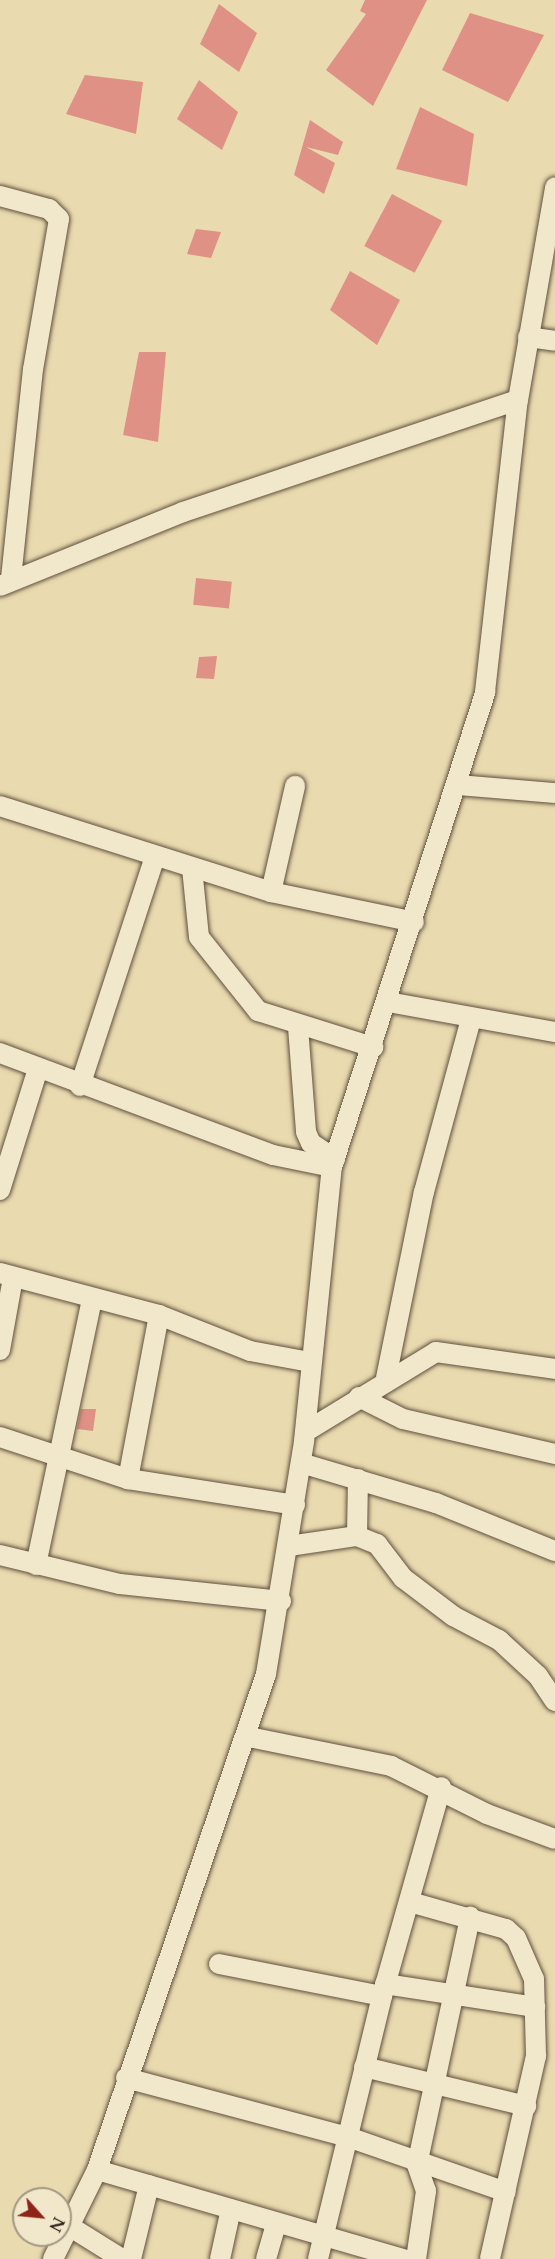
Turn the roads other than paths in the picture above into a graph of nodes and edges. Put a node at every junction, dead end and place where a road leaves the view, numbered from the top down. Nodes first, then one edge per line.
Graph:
1 (555, 187) edge
2 (0, 196) edge
3 (528, 337) junction
4 (555, 341) edge
5 (518, 400) junction
6 (5, 583) edge
7 (459, 785) junction
8 (295, 786) dead end
9 (555, 793) edge
10 (0, 806) edge
11 (155, 856) junction
12 (192, 868) junction
13 (271, 892) junction
14 (414, 922) junction
15 (388, 1002) junction
16 (471, 1019) junction
17 (298, 1028) junction
18 (555, 1032) edge
19 (373, 1047) junction
20 (0, 1053) edge
21 (38, 1069) junction
22 (80, 1086) junction
23 (311, 1143) junction
24 (287, 1158) junction
25 (333, 1163) junction
26 (0, 1190) edge
27 (7, 1276) edge
28 (92, 1299) junction
29 (159, 1315) junction
30 (0, 1350) edge
31 (310, 1362) junction
32 (554, 1363) edge
33 (386, 1378) junction
34 (359, 1397) junction
35 (305, 1432) junction
36 (0, 1437) edge
37 (555, 1454) edge
38 (55, 1457) junction
39 (301, 1463) junction
40 (128, 1479) junction
41 (358, 1479) junction
42 (295, 1505) junction
43 (357, 1536) junction
44 (289, 1546) junction
45 (555, 1551) edge
46 (0, 1555) edge
47 (36, 1565) junction
48 (281, 1601) junction
49 (555, 1701) edge
50 (249, 1737) junction
51 (441, 1788) junction
52 (555, 1839) edge
53 (410, 1902) junction
54 (470, 1917) junction
55 (219, 1964) dead end
56 (383, 1990) junction
57 (454, 1995) junction
58 (535, 2007) junction
59 (364, 2067) junction
60 (126, 2078) junction
61 (437, 2084) junction
62 (526, 2106) junction
63 (348, 2137) junction
64 (417, 2165) junction
65 (97, 2170) junction
66 (149, 2185) junction
67 (506, 2192) junction
68 (231, 2209) junction
69 (72, 2220) edge
70 (276, 2223) junction
71 (72, 2228) edge
72 (324, 2235) junction
73 (354, 2251) edge
74 (122, 2259) edge
75 (131, 2259) edge
76 (220, 2259) edge
77 (266, 2259) edge
78 (318, 2259) edge
79 (403, 2259) edge
80 (416, 2259) edge
81 (490, 2259) edge

1 - 3 street
2 - 6 street
3 - 4 street
3 - 5 street
5 - 6 street
5 - 7 street
7 - 9 street
7 - 14 street
8 - 13 street
10 - 11 street
11 - 12 street
11 - 22 street
12 - 13 street
12 - 17 street
13 - 14 street
14 - 15 street
15 - 16 street
15 - 19 street
16 - 18 street
16 - 33 street
17 - 19 street
17 - 23 street
19 - 25 street
20 - 21 street
21 - 22 street
21 - 26 street
22 - 24 street
23 - 24 street
23 - 25 street
24 - 25 street
25 - 31 street
27 - 28 street
27 - 30 street
28 - 29 street
28 - 38 street
29 - 31 street
29 - 40 street
31 - 35 street
32 - 33 street
33 - 34 street
34 - 35 street
34 - 37 street
35 - 39 street
36 - 38 street
38 - 40 street
38 - 47 street
39 - 41 street
39 - 42 street
40 - 42 street
41 - 43 street
41 - 45 street
42 - 44 street
43 - 44 street
43 - 49 street
44 - 48 street
46 - 47 street
47 - 48 street
48 - 50 street
50 - 51 street
50 - 60 street
51 - 52 street
51 - 53 street
53 - 54 street
53 - 56 street
54 - 57 street
54 - 58 street
55 - 56 street
56 - 57 street
56 - 59 street
57 - 58 street
57 - 61 street
58 - 62 street
59 - 61 street
59 - 63 street
60 - 63 street
60 - 65 street
61 - 62 street
61 - 64 street
62 - 67 street
63 - 64 street
63 - 72 street
64 - 67 street
64 - 80 street
65 - 66 street
65 - 69 street
66 - 68 street
66 - 75 street
67 - 81 street
68 - 70 street
68 - 76 street
70 - 72 street
70 - 77 street
71 - 74 street
72 - 73 street
72 - 78 street
73 - 79 street

